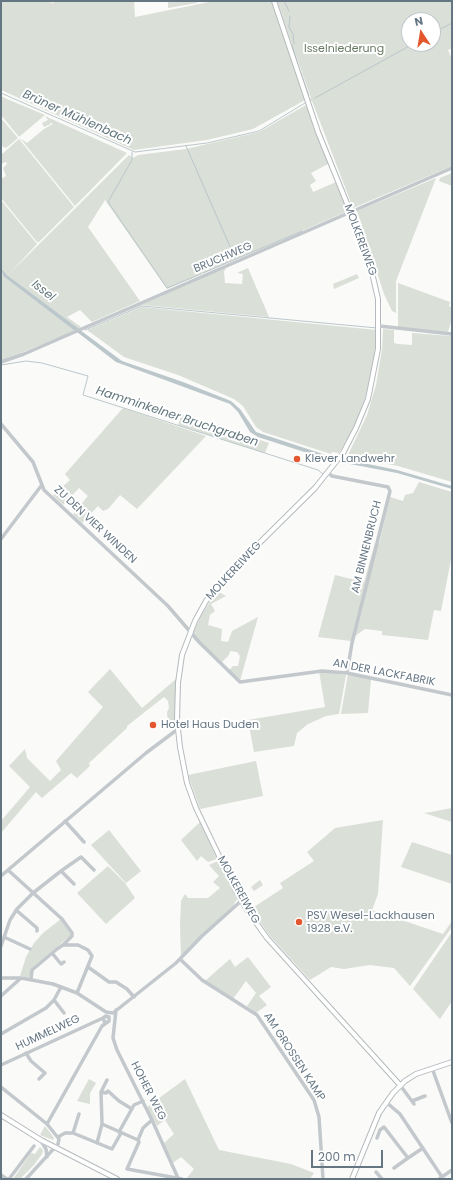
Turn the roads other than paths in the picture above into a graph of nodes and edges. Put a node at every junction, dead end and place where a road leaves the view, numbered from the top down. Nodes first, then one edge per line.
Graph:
1 (274, 1) edge
2 (452, 168) edge
3 (351, 212) junction
4 (379, 326) junction
5 (452, 334) edge
6 (1, 362) edge
7 (1, 424) edge
8 (328, 473) junction
9 (41, 486) junction
10 (1, 539) edge
11 (189, 632) junction
12 (347, 673) junction
13 (452, 695) edge
14 (178, 729) junction
15 (65, 821) junction
16 (84, 842) dead end
17 (8, 870) junction
18 (94, 870) dead end
19 (61, 871) junction
20 (1, 876) edge
21 (74, 884) dead end
22 (33, 893) junction
23 (241, 901) junction
24 (16, 910) junction
25 (1, 926) edge
26 (7, 928) junction
27 (37, 931) dead end
28 (4, 937) junction
29 (62, 945) junction
30 (1, 946) edge
31 (30, 949) dead end
32 (52, 953) junction
33 (180, 959) junction
34 (64, 962) dead end
35 (88, 967) junction
36 (1, 978) edge
37 (21, 978) junction
38 (31, 979) junction
39 (61, 987) junction
40 (77, 994) junction
41 (1, 996) edge
42 (134, 997) junction
43 (54, 1000) junction
44 (116, 1010) junction
45 (64, 1013) dead end
46 (1, 1034) edge
47 (26, 1053) junction
48 (452, 1062) edge
49 (1, 1065) edge
50 (432, 1068) junction
51 (39, 1079) dead end
52 (107, 1080) dead end
53 (400, 1086) junction
54 (1, 1087) edge
55 (103, 1088) junction
56 (101, 1092) junction
57 (109, 1092) junction
58 (425, 1096) dead end
59 (143, 1101) junction
60 (387, 1103) junction
61 (132, 1109) junction
62 (79, 1114) dead end
63 (1, 1115) edge
64 (152, 1120) junction
65 (452, 1123) edge
66 (47, 1124) junction
67 (102, 1124) junction
68 (73, 1133) junction
69 (120, 1133) junction
70 (58, 1137) junction
71 (377, 1138) dead end
72 (41, 1140) junction
73 (138, 1140) junction
74 (97, 1143) junction
75 (34, 1146) dead end
76 (55, 1147) junction
77 (423, 1148) junction
78 (47, 1157) junction
79 (408, 1158) junction
80 (394, 1168) dead end
81 (452, 1170) edge
82 (376, 1172) dead end
83 (1, 1175) edge
84 (180, 1178) edge
85 (441, 1178) edge
86 (8, 1179) edge
87 (26, 1179) edge
88 (117, 1179) edge
89 (323, 1179) edge
90 (352, 1179) edge
91 (382, 1179) edge

1 - 3 main road, MOLKEREIWEG
2 - 3 street, BRUCHWEG
3 - 4 main road, MOLKEREIWEG
3 - 6 street, BRUCHWEG
4 - 5 street
4 - 8 main road, MOLKEREIWEG
7 - 9 street, ZU DEN VIER WINDEN
8 - 11 main road, MOLKEREIWEG
8 - 12 street, AM BINNENBRUCH
9 - 10 street
9 - 11 street, ZU DEN VIER WINDEN
11 - 12 street, AN DER LACKFABRIK
11 - 14 main road, MOLKEREIWEG
12 - 13 street, AN DER LACKFABRIK
14 - 15 street
14 - 23 main road, MOLKEREIWEG
15 - 16 street
15 - 17 street
17 - 20 street
17 - 22 street
18 - 19 street
19 - 21 street
19 - 22 street
22 - 24 street
22 - 29 street
23 - 33 street
23 - 53 main road, MOLKEREIWEG
24 - 26 street
24 - 27 street
25 - 26 street
26 - 28 street
28 - 30 street
28 - 31 street
29 - 32 street
29 - 35 street
32 - 34 street
32 - 38 street
33 - 42 street
33 - 89 street, AM GROSSEN KAMP
35 - 40 street
35 - 42 street
36 - 37 street
37 - 38 street
37 - 41 street
38 - 39 street
39 - 40 street
39 - 43 street
40 - 44 street
42 - 44 street
43 - 45 street
43 - 46 street
44 - 59 street, HOHER WEG
47 - 49 street, HUMMELWEG
47 - 51 street
47 - 66 street, HUMMELWEG
48 - 50 main road
50 - 53 main road
50 - 65 street
52 - 55 street
53 - 58 street
53 - 60 main road
54 - 66 street
55 - 56 street
55 - 57 street
56 - 57 street
56 - 67 street
57 - 61 street
59 - 61 street
59 - 64 street, HOHER WEG
60 - 77 street
60 - 90 main road
61 - 69 street
62 - 68 street
63 - 72 main road
64 - 73 street
64 - 84 street, HOHER WEG
66 - 70 street
67 - 69 street
67 - 74 street
68 - 70 street
68 - 74 street
69 - 73 street
69 - 74 street
70 - 76 street
71 - 79 street
72 - 76 main road
72 - 78 street
73 - 84 street
75 - 86 street
76 - 78 street
76 - 88 main road
77 - 79 street
77 - 85 street
78 - 87 street
79 - 80 street
81 - 85 street
82 - 91 street
83 - 86 street

